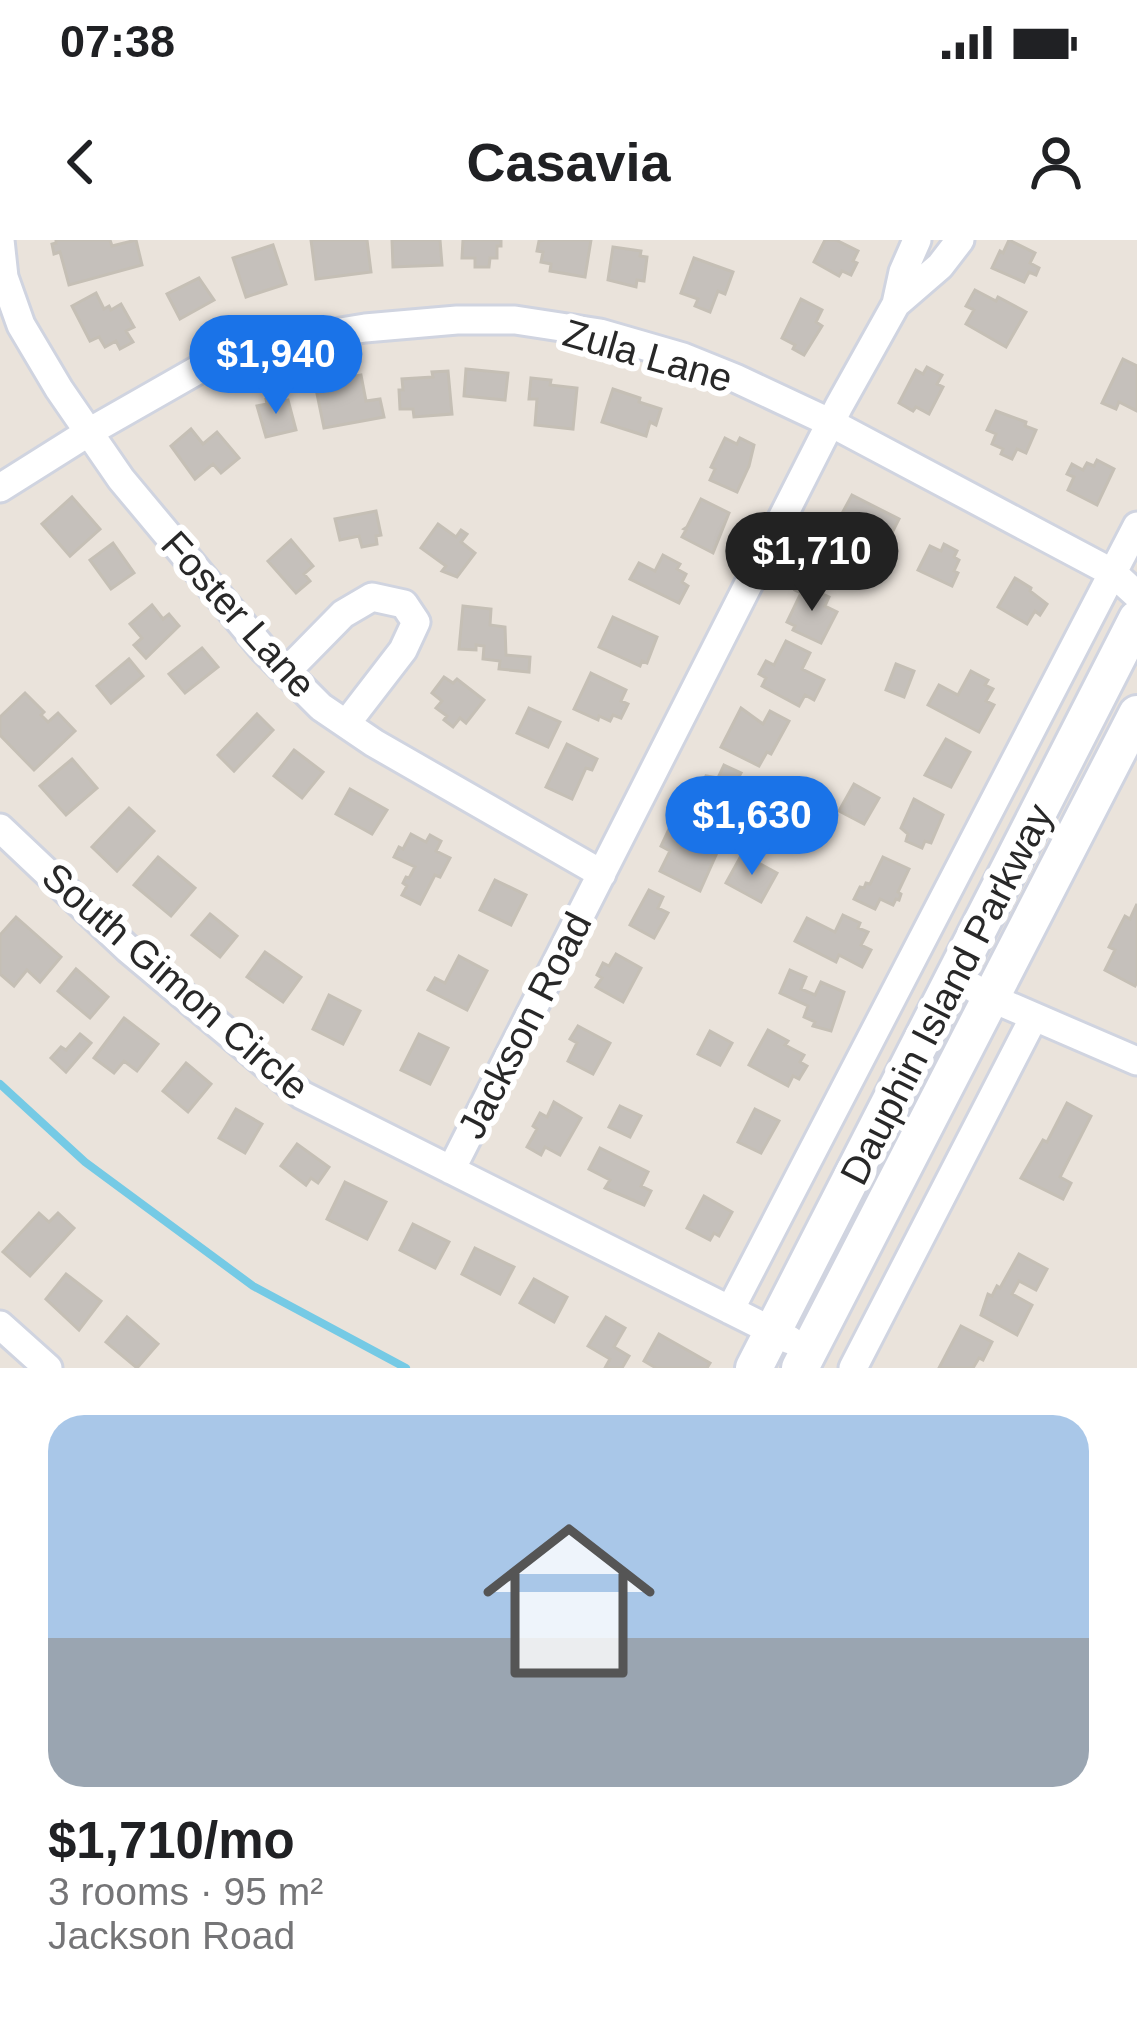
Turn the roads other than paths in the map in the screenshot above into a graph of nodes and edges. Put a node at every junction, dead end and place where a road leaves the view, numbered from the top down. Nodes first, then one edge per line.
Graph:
1 (0, 240) edge
2 (917, 240) edge
3 (960, 240) edge
4 (896, 304) junction
5 (831, 424) junction
6 (89, 432) junction
7 (0, 488) edge
8 (1137, 526) edge
9 (1113, 573) junction
10 (1137, 595) edge
11 (1137, 619) edge
12 (286, 672) junction
13 (1137, 714) edge
14 (346, 724) junction
15 (0, 828) edge
16 (602, 874) junction
17 (955, 977) junction
18 (991, 998) junction
19 (1034, 1017) junction
20 (1137, 1061) edge
21 (451, 1170) junction
22 (730, 1310) junction
23 (0, 1325) edge
24 (773, 1331) junction
25 (805, 1359) edge
26 (48, 1368) edge
27 (754, 1368) edge
28 (853, 1368) edge

1 - 6 street, Foster Lane
2 - 4 street, Jackson Road
3 - 4 street, Jackson Road
4 - 5 street, Jackson Road
5 - 6 street, Zula Lane
5 - 9 street, Zula Lane
5 - 16 street, Jackson Road
6 - 7 street, Zula Lane
6 - 12 street, Foster Lane
8 - 9 street
9 - 10 street, Zula Lane
9 - 22 street
11 - 17 main road, Dauphin Island Parkway
12 - 14 street, Foster Lane
12 - 14 street
13 - 18 main road, Dauphin Island Parkway
14 - 16 street, Foster Lane
15 - 21 street, South Gimon Circle
16 - 21 street, Jackson Road
17 - 18 street
17 - 24 main road, Dauphin Island Parkway
18 - 19 street
18 - 25 main road, Dauphin Island Parkway
19 - 20 street
19 - 28 street
21 - 22 street, South Gimon Circle
22 - 24 street, South Gimon Circle
23 - 26 street
24 - 25 street, South Gimon Circle
24 - 27 main road, Dauphin Island Parkway

